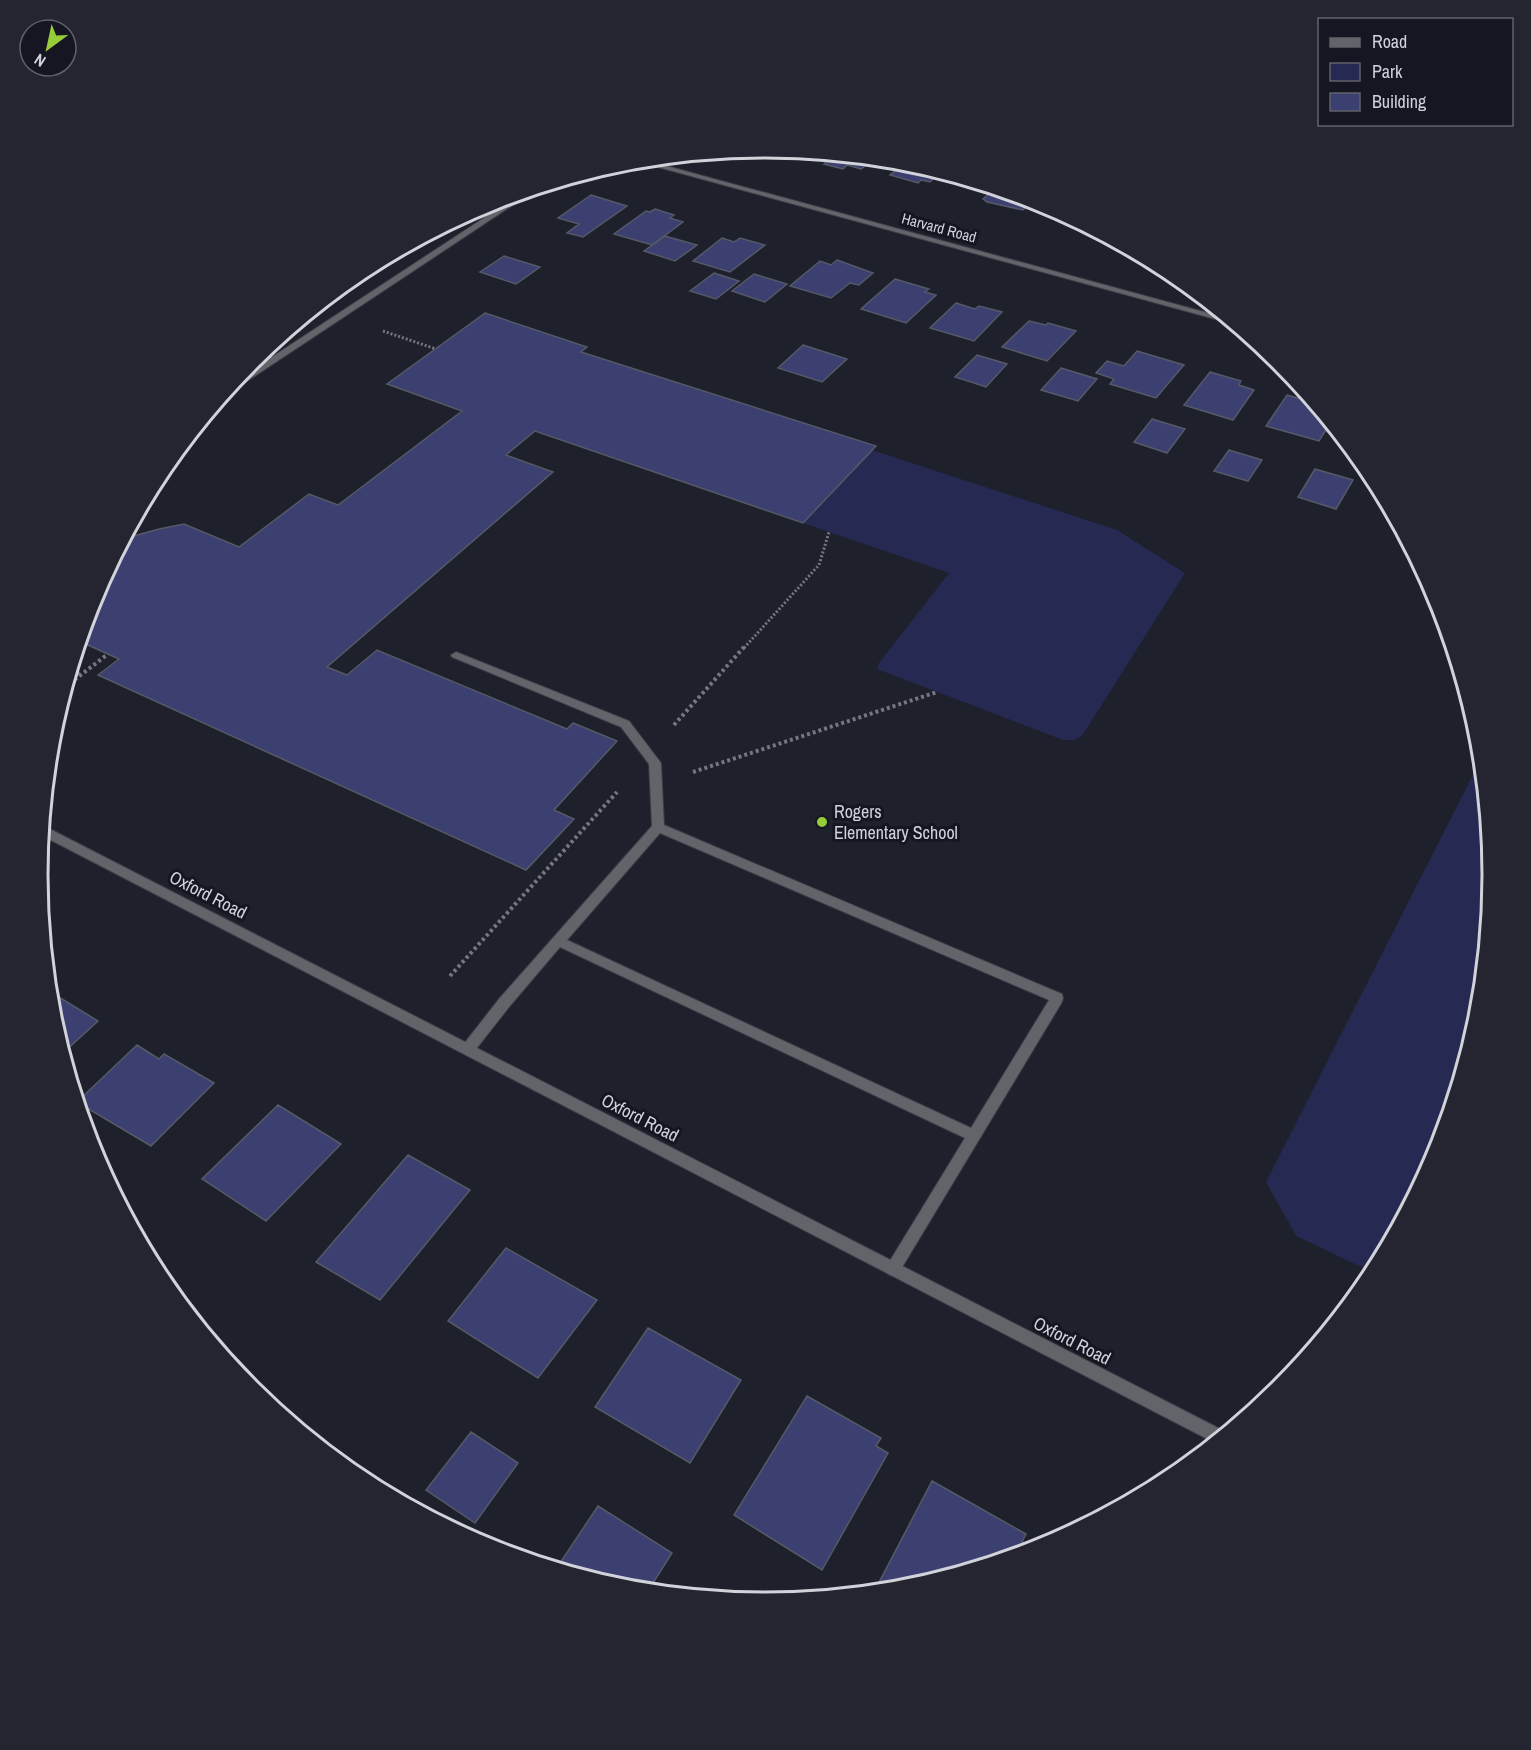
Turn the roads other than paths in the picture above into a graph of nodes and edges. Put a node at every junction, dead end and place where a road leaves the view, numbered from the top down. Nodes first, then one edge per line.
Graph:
1 (658, 166) edge
2 (507, 206) edge
3 (1217, 318) edge
4 (268, 359) edge
5 (272, 360) junction
6 (254, 372) edge
7 (456, 655) dead end
8 (658, 827) junction
9 (50, 834) edge
10 (558, 941) junction
11 (468, 1050) junction
12 (974, 1136) junction
13 (893, 1269) junction
14 (1214, 1434) edge

1 - 3 street, Harvard Road
2 - 5 street
4 - 5 street
5 - 6 street
7 - 8 street
8 - 10 street
8 - 12 street
9 - 11 street, Oxford Road
10 - 11 street
10 - 12 street
11 - 13 street, Oxford Road
12 - 13 street
13 - 14 street, Oxford Road

